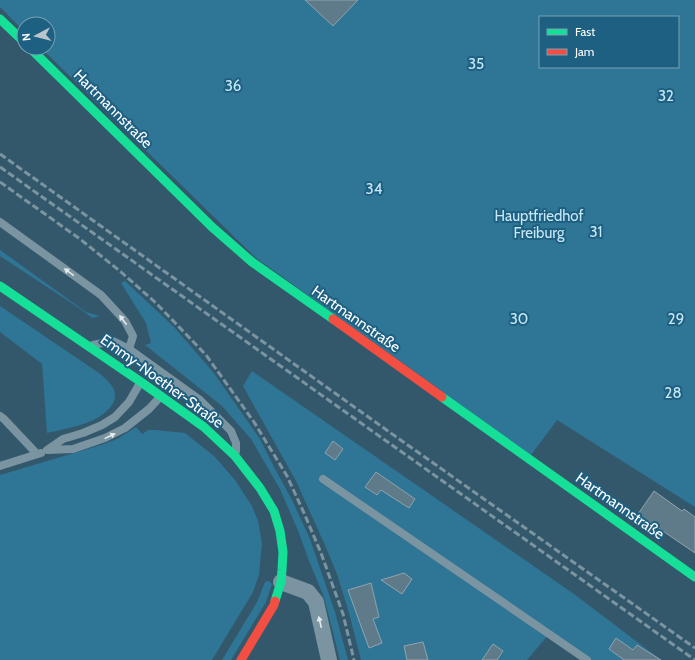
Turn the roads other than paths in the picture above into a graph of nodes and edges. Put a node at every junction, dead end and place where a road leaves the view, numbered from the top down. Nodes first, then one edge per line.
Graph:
1 (0, 19) edge
2 (16, 34) edge
3 (38, 56) edge
4 (0, 222) edge
5 (0, 286) edge
6 (88, 345) junction
7 (129, 349) junction
8 (141, 382) junction
9 (161, 396) junction
10 (0, 416) edge
11 (47, 450) junction
12 (37, 454) junction
13 (235, 456) junction
14 (0, 466) edge
15 (322, 479) dead end
16 (695, 577) edge
17 (281, 582) junction
18 (241, 660) edge
19 (329, 660) edge
20 (586, 660) edge

1 - 2 street
3 - 16 street, Hartmannstraße
7 -> 4 lane
5 - 6 street, Emmy-Noether-Straße
6 - 7 lane
6 - 8 street, Emmy-Noether-Straße
7 - 13 lane
8 - 9 street, Emmy-Noether-Straße
8 - 11 lane
11 -> 9 lane
9 - 13 street, Emmy-Noether-Straße
10 - 12 lane
11 - 12 lane
12 - 14 lane
13 - 17 street, Emmy-Noether-Straße
15 - 20 lane
17 - 18 street, Emmy-Noether-Straße
19 -> 17 street

